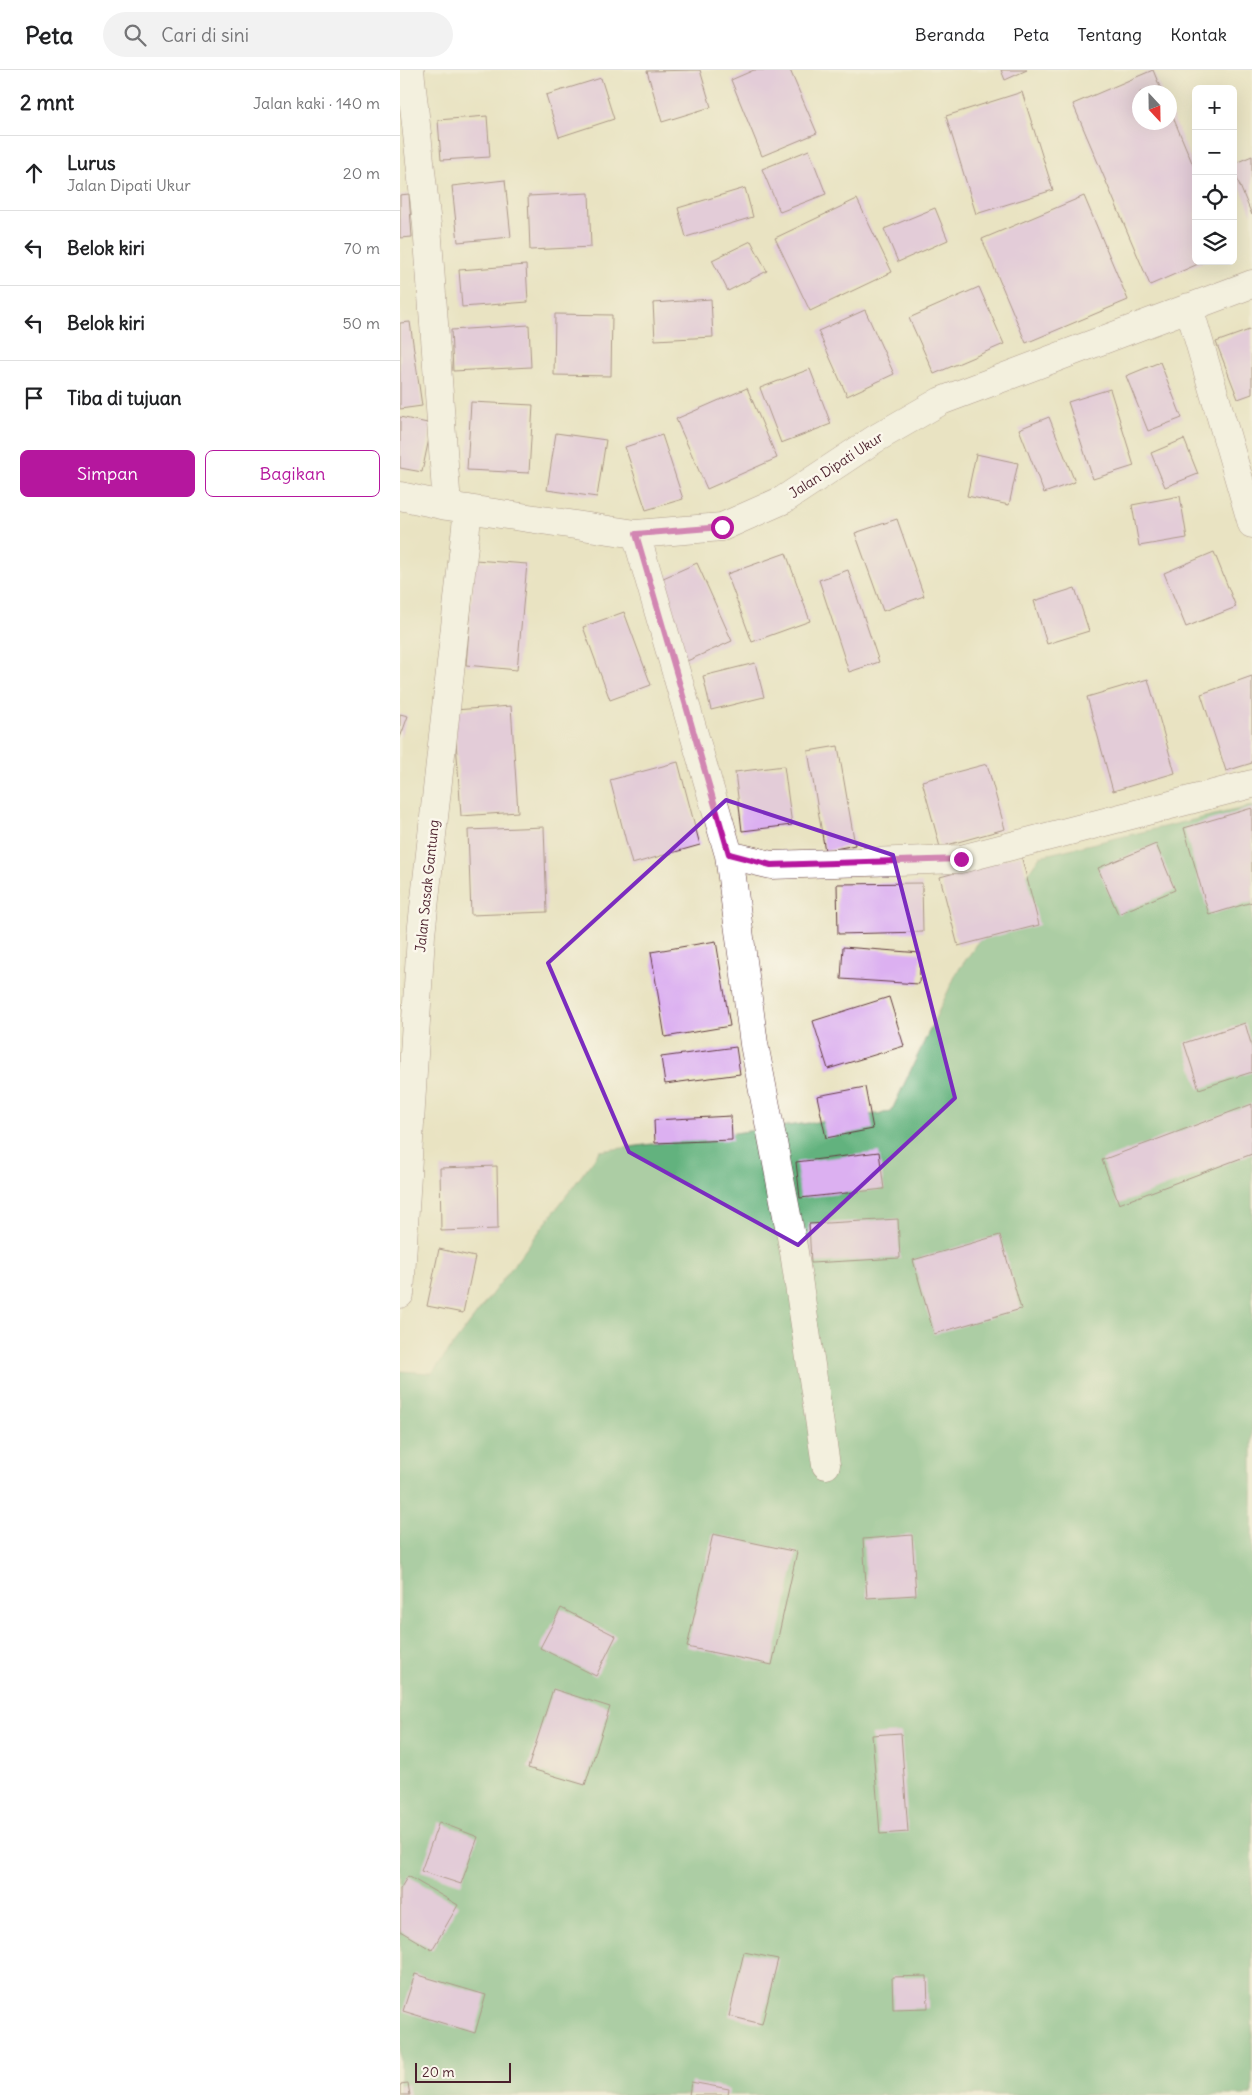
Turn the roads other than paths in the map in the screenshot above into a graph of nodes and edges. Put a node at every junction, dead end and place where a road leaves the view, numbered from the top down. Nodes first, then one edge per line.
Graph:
1 (410, 70) edge
2 (1252, 284) edge
3 (1189, 307) junction
4 (400, 496) edge
5 (457, 507) junction
6 (1252, 524) edge
7 (636, 534) junction
8 (1252, 784) edge
9 (729, 854) junction
10 (410, 935) edge
11 (400, 1294) edge
12 (826, 1465) dead end

1 - 5 street, Jalan Sasak Gantung
2 - 3 street, Jalan Dipati Ukur
3 - 6 street
3 - 7 street, Jalan Dipati Ukur
4 - 5 street, Jalan Dipati Ukur
5 - 7 street, Jalan Dipati Ukur
5 - 10 street, Jalan Sasak Gantung
7 - 9 street
8 - 9 street
9 - 12 street
10 - 11 street, Jalan Sasak Gantung

